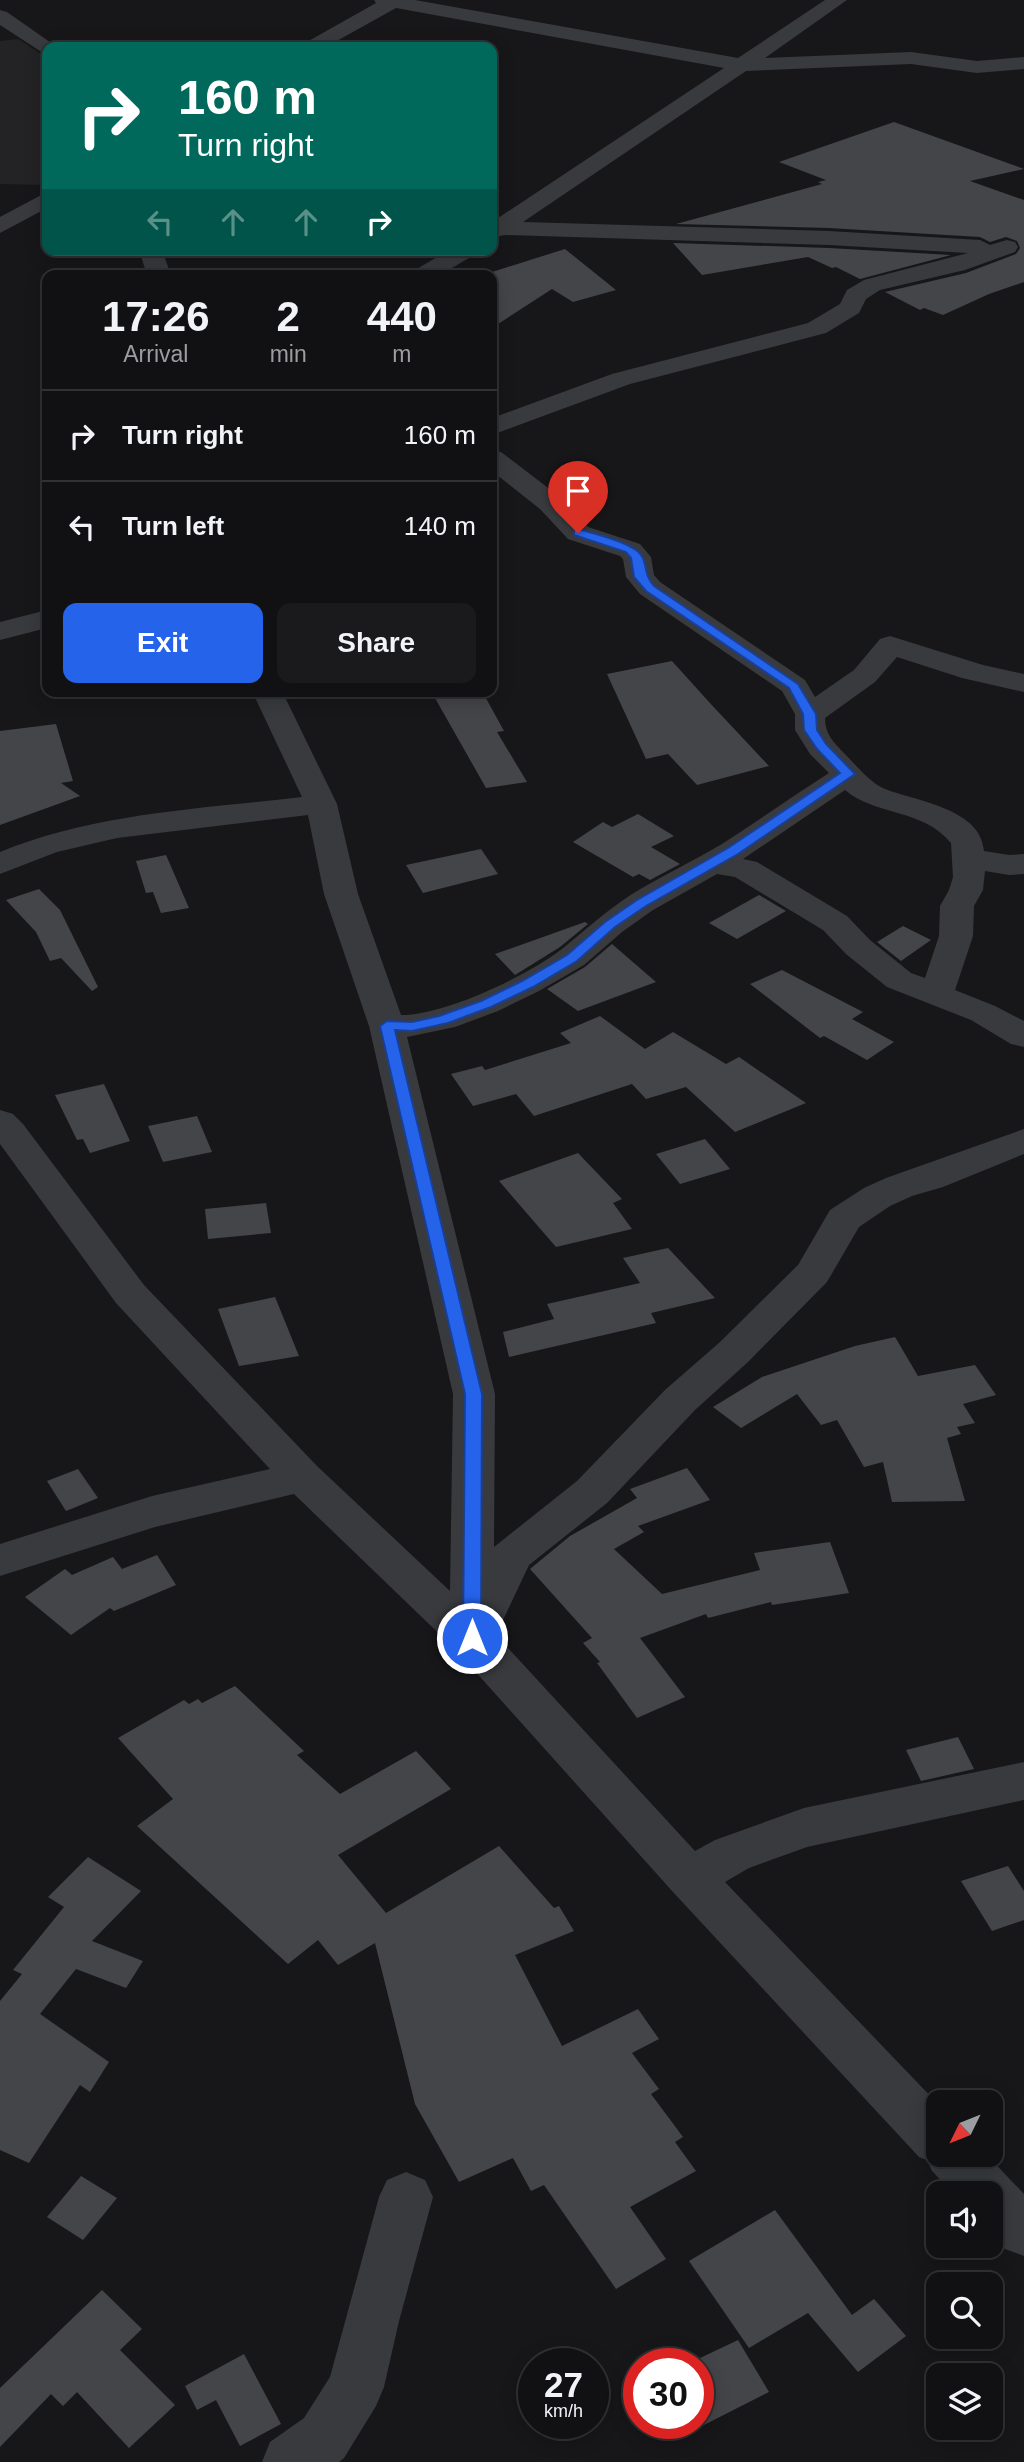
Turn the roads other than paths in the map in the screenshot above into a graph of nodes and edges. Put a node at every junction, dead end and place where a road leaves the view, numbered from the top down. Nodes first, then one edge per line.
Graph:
1 (838, 0) edge
2 (390, 1) edge
3 (0, 16) edge
4 (320, 42) edge
5 (42, 44) edge
6 (1024, 63) edge
7 (741, 65) junction
8 (42, 202) edge
9 (0, 226) edge
10 (497, 229) edge
11 (497, 231) edge
12 (1015, 247) edge
13 (456, 256) edge
14 (432, 270) edge
15 (497, 425) edge
16 (497, 462) edge
17 (42, 620) edge
18 (0, 631) edge
19 (1024, 683) edge
20 (270, 697) edge
21 (810, 714) junction
22 (848, 774) junction
23 (321, 804) junction
24 (968, 858) junction
25 (712, 863) junction
26 (0, 864) edge
27 (1024, 864) edge
28 (936, 995) junction
29 (387, 1026) junction
30 (1024, 1036) edge
31 (0, 1122) edge
32 (1017, 1149) edge
33 (302, 1477) junction
34 (0, 1560) edge
35 (472, 1638) junction
36 (1024, 1781) edge
37 (690, 1878) junction
38 (926, 2127) edge
39 (963, 2167) edge
40 (977, 2181) edge
41 (406, 2197) dead end
42 (1003, 2209) edge
43 (1024, 2231) edge
44 (291, 2462) edge

1 - 7 street
2 - 4 street
2 - 7 street
3 - 5 street
6 - 7 street
7 - 10 street
8 - 9 street
11 - 12 street
12 - 15 street
13 - 14 street
16 - 21 street
17 - 18 street
19 - 21 street
20 - 23 street
21 - 22 street
22 - 24 street
22 - 25 street
23 - 26 street
23 - 29 street
24 - 27 street
24 - 28 street
25 - 28 street
25 - 29 street
28 - 30 street
29 - 35 street
31 - 33 street
32 - 35 street
33 - 34 street
33 - 35 street
35 - 37 street
36 - 37 street
37 - 38 street
39 - 40 street
41 - 44 street
42 - 43 street

